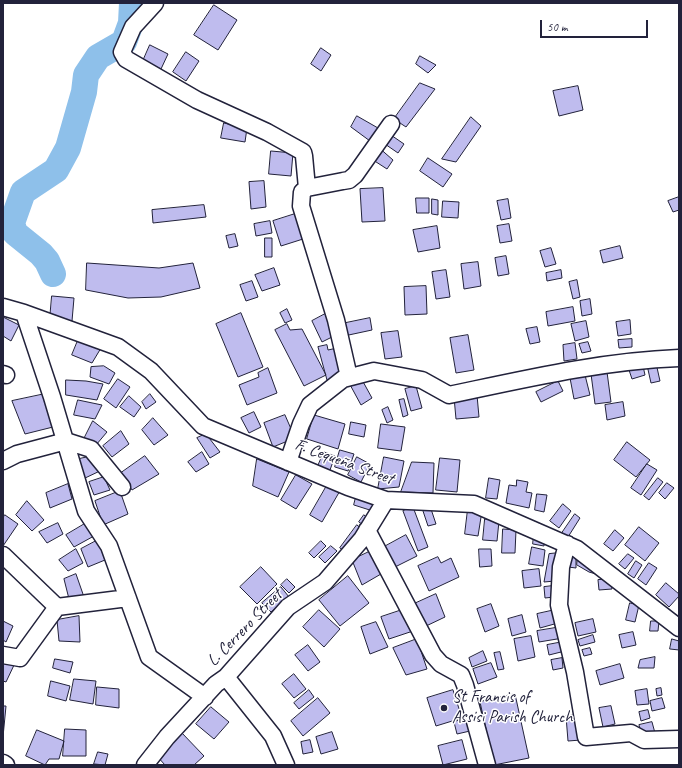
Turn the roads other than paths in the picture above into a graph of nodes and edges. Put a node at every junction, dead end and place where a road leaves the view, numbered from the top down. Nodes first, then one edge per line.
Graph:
1 (155, 3) edge
2 (391, 124) dead end
3 (307, 188) junction
4 (3, 307) edge
5 (24, 313) junction
6 (679, 358) edge
7 (349, 377) junction
8 (66, 441) junction
9 (3, 461) edge
10 (288, 462) junction
11 (122, 487) dead end
12 (386, 500) junction
13 (367, 530) junction
14 (567, 544) junction
15 (3, 554) edge
16 (128, 598) junction
17 (58, 606) junction
18 (679, 628) edge
19 (3, 655) edge
20 (226, 677) junction
21 (205, 697) junction
22 (679, 739) edge
23 (3, 763) edge
24 (6, 765) edge
25 (145, 765) edge
26 (286, 765) edge
27 (486, 765) edge

1 - 3 street
2 - 3 street
3 - 7 street
4 - 5 street, F. Cequeña Street
5 - 8 street
5 - 10 street, F. Cequeña Street
6 - 7 street
7 - 10 street
8 - 9 street
8 - 11 street
8 - 16 street
10 - 12 street, F. Cequeña Street
12 - 13 street, L. Cerrero Street
12 - 14 street, F. Cequeña Street
13 - 20 street, L. Cerrero Street
13 - 27 street
14 - 18 street, F. Cequeña Street
14 - 22 street
15 - 17 street
16 - 17 street
16 - 21 street
17 - 19 street
20 - 21 street, L. Cerrero Street
20 - 26 street
21 - 25 street, L. Cerrero Street
23 - 24 street

